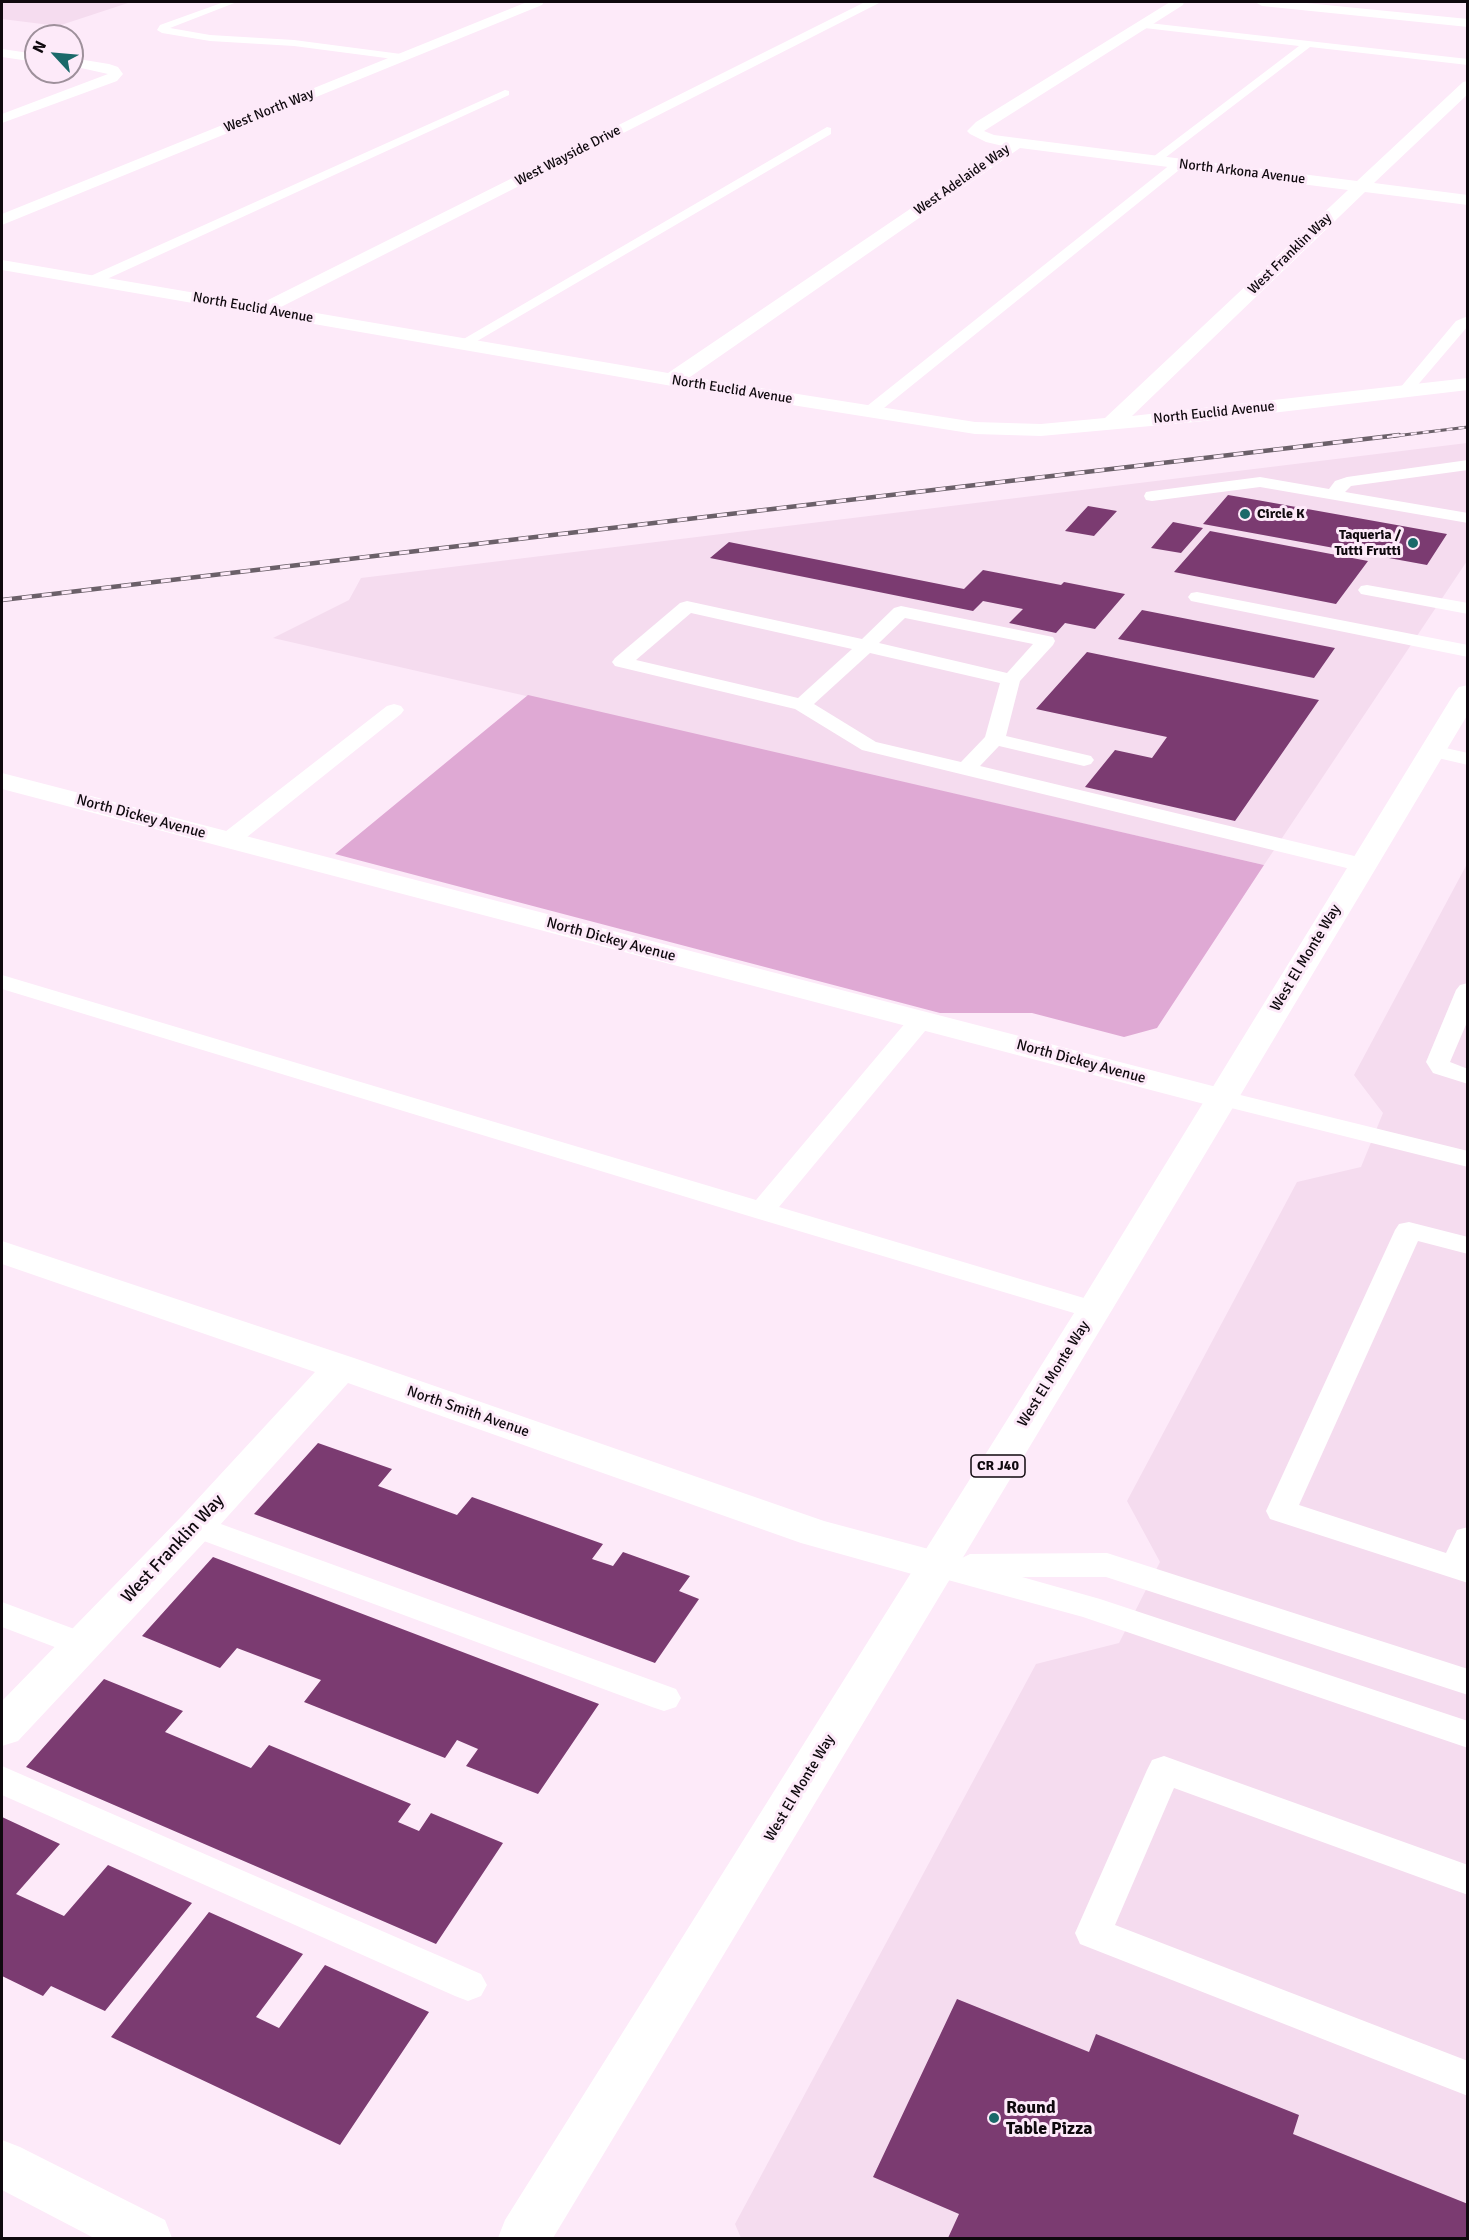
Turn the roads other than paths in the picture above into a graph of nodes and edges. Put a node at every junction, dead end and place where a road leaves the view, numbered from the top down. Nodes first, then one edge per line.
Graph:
1 (232, 2) edge
2 (537, 2) edge
3 (874, 2) edge
4 (1178, 2) edge
5 (1262, 2) edge
6 (1467, 23) edge
7 (1140, 26) junction
8 (1308, 44) junction
9 (2, 53) edge
10 (24, 56) edge
11 (401, 57) junction
12 (1467, 62) edge
13 (84, 64) edge
14 (1467, 85) edge
15 (505, 93) dead end
16 (2, 119) edge
17 (827, 131) dead end
18 (1017, 142) junction
19 (1157, 160) junction
20 (1180, 163) junction
21 (1360, 187) junction
22 (1467, 200) edge
23 (2, 220) edge
24 (2, 265) edge
25 (92, 281) junction
26 (262, 310) junction
27 (1467, 320) edge
28 (462, 344) junction
29 (672, 380) junction
30 (1467, 384) edge
31 (1405, 391) junction
32 (868, 413) junction
33 (1112, 423) junction
34 (1467, 465) edge
35 (1333, 495) junction
36 (1152, 496) dead end
37 (1467, 518) edge
38 (1367, 590) dead end
39 (1197, 597) dead end
40 (1467, 609) edge
41 (866, 646) junction
42 (1467, 651) edge
43 (1011, 681) junction
44 (1467, 692) edge
45 (802, 705) junction
46 (394, 710) dead end
47 (995, 739) junction
48 (1449, 755) edge
49 (1084, 760) dead end
50 (965, 770) junction
51 (2, 781) edge
52 (229, 840) junction
53 (1363, 865) junction
54 (2, 982) edge
55 (1467, 990) edge
56 (921, 1020) junction
57 (1461, 1023) edge
58 (1467, 1077) edge
59 (1220, 1098) junction
60 (1467, 1159) edge
61 (761, 1211) junction
62 (1467, 1246) edge
63 (2, 1252) edge
64 (1094, 1310) junction
65 (341, 1367) junction
66 (196, 1526) junction
67 (1467, 1538) edge
68 (937, 1566) junction
69 (1462, 1570) edge
70 (2, 1614) edge
71 (81, 1646) junction
72 (1467, 1682) edge
73 (664, 1698) dead end
74 (2, 1729) edge
75 (1467, 1735) edge
76 (2, 1780) edge
77 (1467, 1880) edge
78 (468, 1985) dead end
79 (1467, 2079) edge
80 (2, 2164) edge
81 (146, 2238) edge
82 (524, 2238) edge

1 - 11 lane
2 - 11 street, West North Way
3 - 26 street, West Wayside Drive
4 - 7 street, West Adelaide Way
5 - 6 street
7 - 8 lane
7 - 18 street, West Adelaide Way
8 - 12 lane
8 - 19 lane
9 - 10 street
11 - 23 street, West North Way
13 - 16 street
14 - 21 street, West Franklin Way
15 - 25 lane
17 - 28 lane
18 - 19 street, North Arkona Avenue
18 - 29 street, West Adelaide Way
19 - 20 street, North Arkona Avenue
20 - 21 street, North Arkona Avenue
20 - 32 lane
21 - 22 street, North Arkona Avenue
21 - 33 street, West Franklin Way
24 - 25 street, North Euclid Avenue
25 - 26 street, North Euclid Avenue
26 - 28 street, North Euclid Avenue
27 - 31 lane
28 - 29 street, North Euclid Avenue
29 - 32 street, North Euclid Avenue
30 - 31 street, North Euclid Avenue
31 - 33 street, North Euclid Avenue
32 - 33 street, North Euclid Avenue
34 - 35 lane
35 - 36 lane
35 - 37 lane
38 - 40 lane
39 - 42 lane
41 - 43 lane
41 - 43 lane
41 - 45 lane
41 - 45 lane
43 - 47 lane
44 - 48 street, West El Monte Way / CR J40
45 - 50 lane
46 - 52 lane
47 - 49 lane
47 - 50 lane
48 - 53 street, West El Monte Way / CR J40
50 - 53 lane
51 - 52 street, North Dickey Avenue
52 - 56 street, North Dickey Avenue
53 - 59 street, West El Monte Way / CR J40
54 - 61 lane
55 - 57 lane
56 - 59 street, North Dickey Avenue
56 - 61 lane
57 - 58 lane
59 - 60 lane
59 - 64 street, West El Monte Way / CR J40
61 - 64 lane
62 - 69 lane
63 - 65 street, North Smith Avenue
64 - 68 street, West El Monte Way / CR J40
65 - 66 street, West Franklin Way
65 - 68 street, North Smith Avenue
66 - 71 street, West Franklin Way
66 - 73 lane
67 - 69 lane
68 - 72 lane
68 - 75 lane
68 - 82 street, West El Monte Way / CR J40
70 - 71 lane
71 - 74 street, West Franklin Way
76 - 78 lane
77 - 79 lane
80 - 81 street

